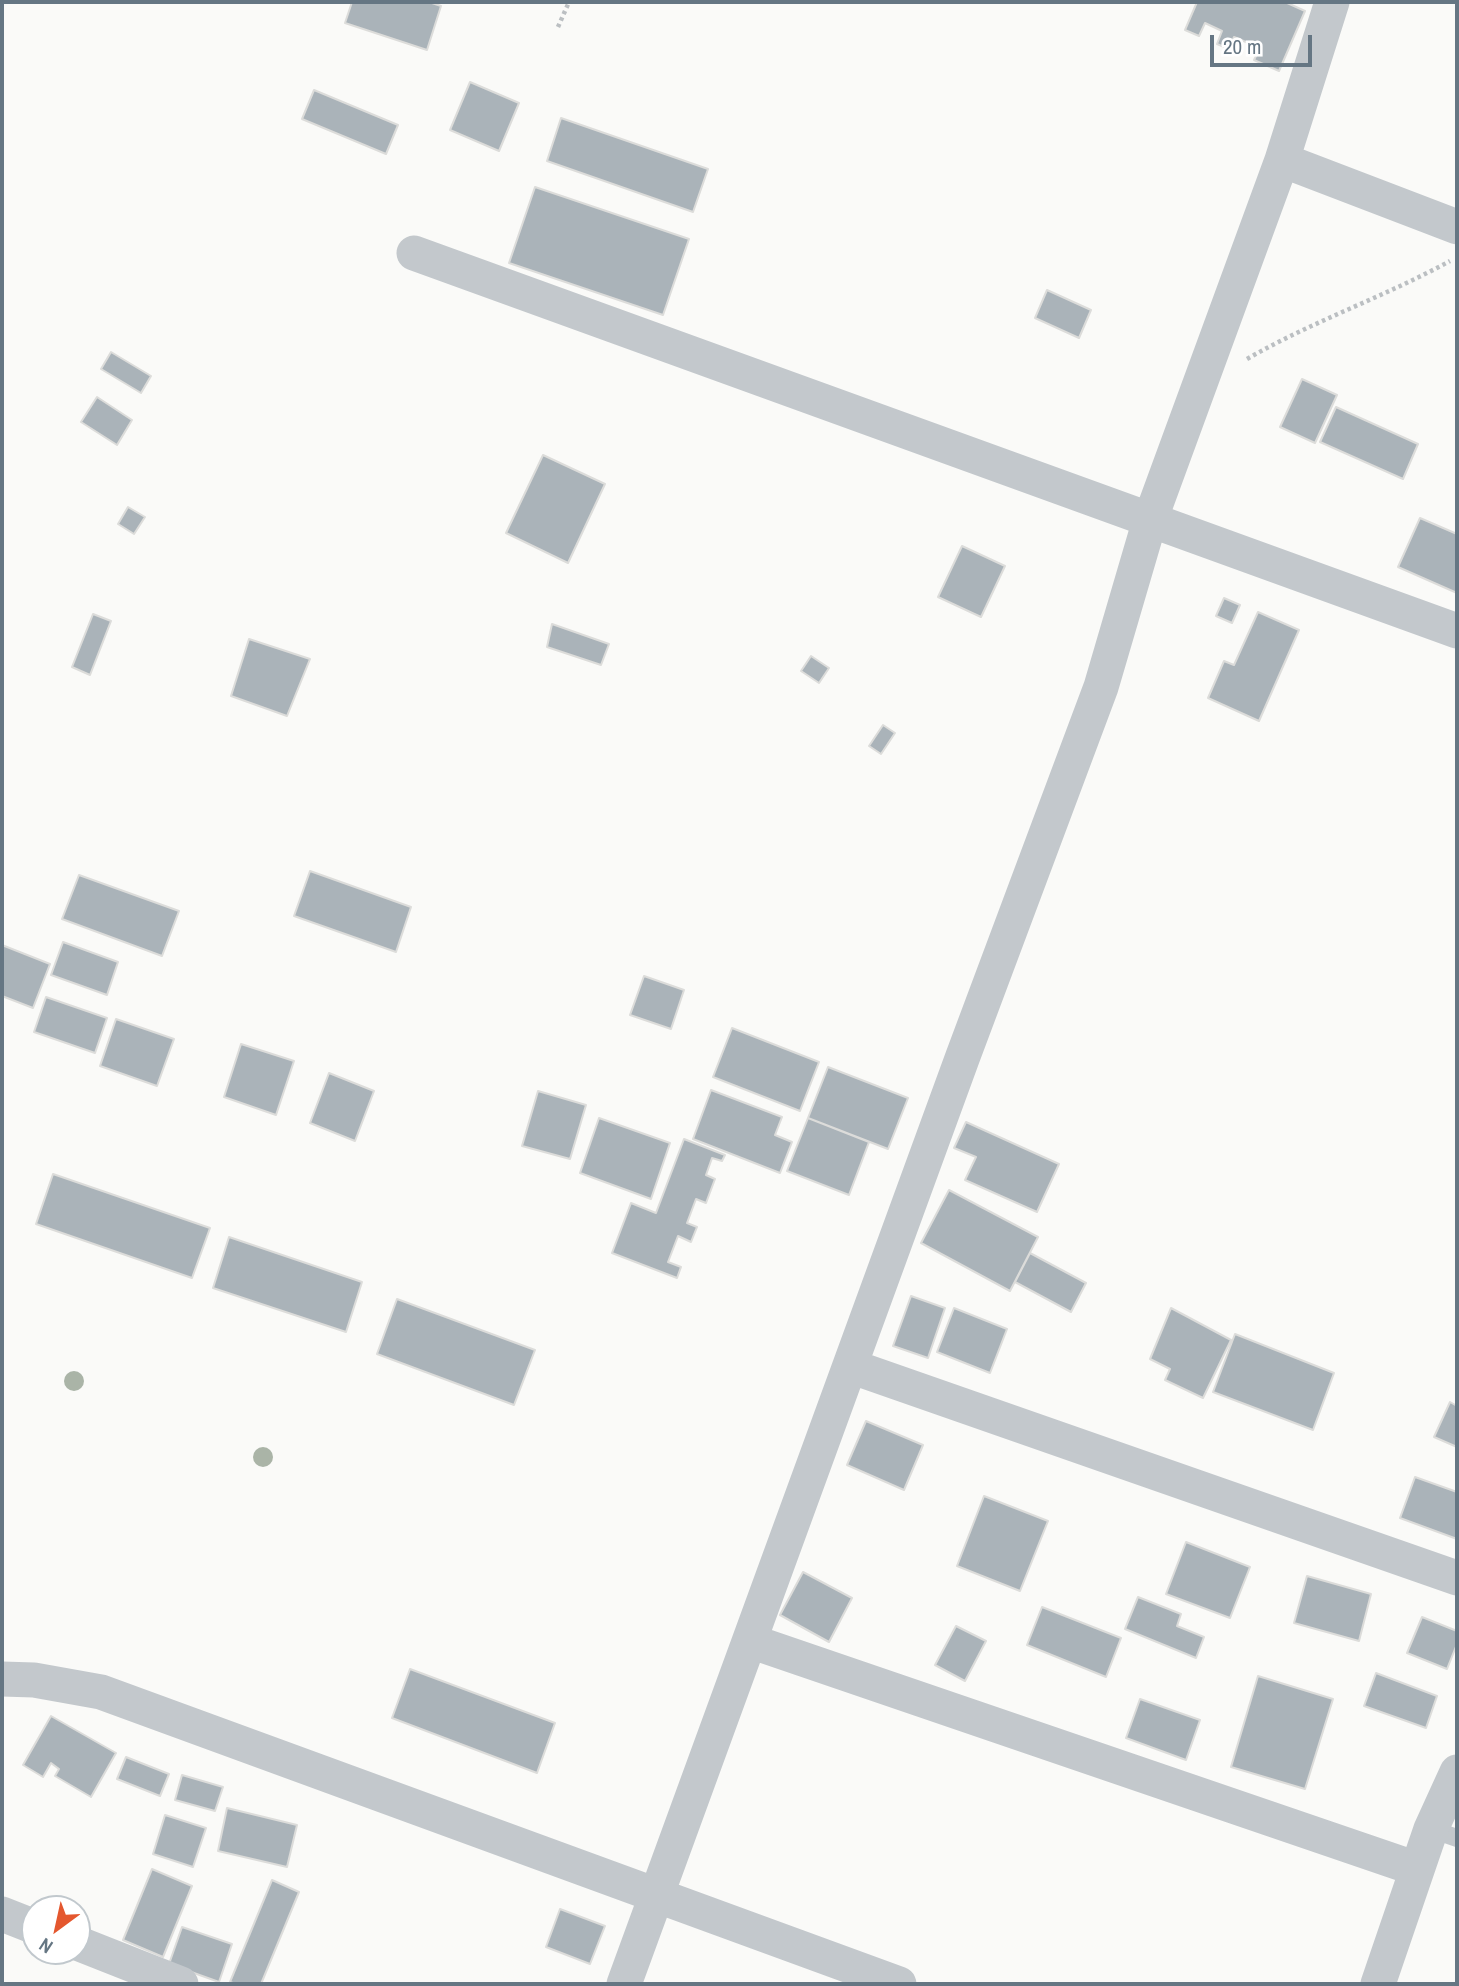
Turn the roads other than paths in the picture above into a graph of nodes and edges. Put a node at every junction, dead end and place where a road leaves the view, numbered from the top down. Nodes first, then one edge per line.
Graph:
1 (1332, 2) edge
2 (1282, 160) junction
3 (1457, 228) edge
4 (414, 253) dead end
5 (1150, 520) junction
6 (1457, 631) edge
7 (850, 1366) junction
8 (1457, 1578) edge
9 (750, 1641) junction
10 (2, 1679) edge
11 (1457, 1772) edge
12 (1444, 1833) edge
13 (1417, 1869) junction
14 (657, 1894) junction
15 (2, 1914) edge
16 (21, 1921) edge
17 (91, 1949) edge
18 (181, 1984) edge
19 (624, 1984) edge
20 (899, 1984) edge
21 (1378, 1984) edge

1 - 2 street
2 - 3 street
2 - 5 street
4 - 5 street
5 - 6 street
5 - 7 street
7 - 8 street
7 - 9 street
9 - 13 street
9 - 14 street
10 - 14 street
11 - 12 street
12 - 13 street
13 - 21 street
14 - 19 street
14 - 20 street
15 - 16 street
17 - 18 street

